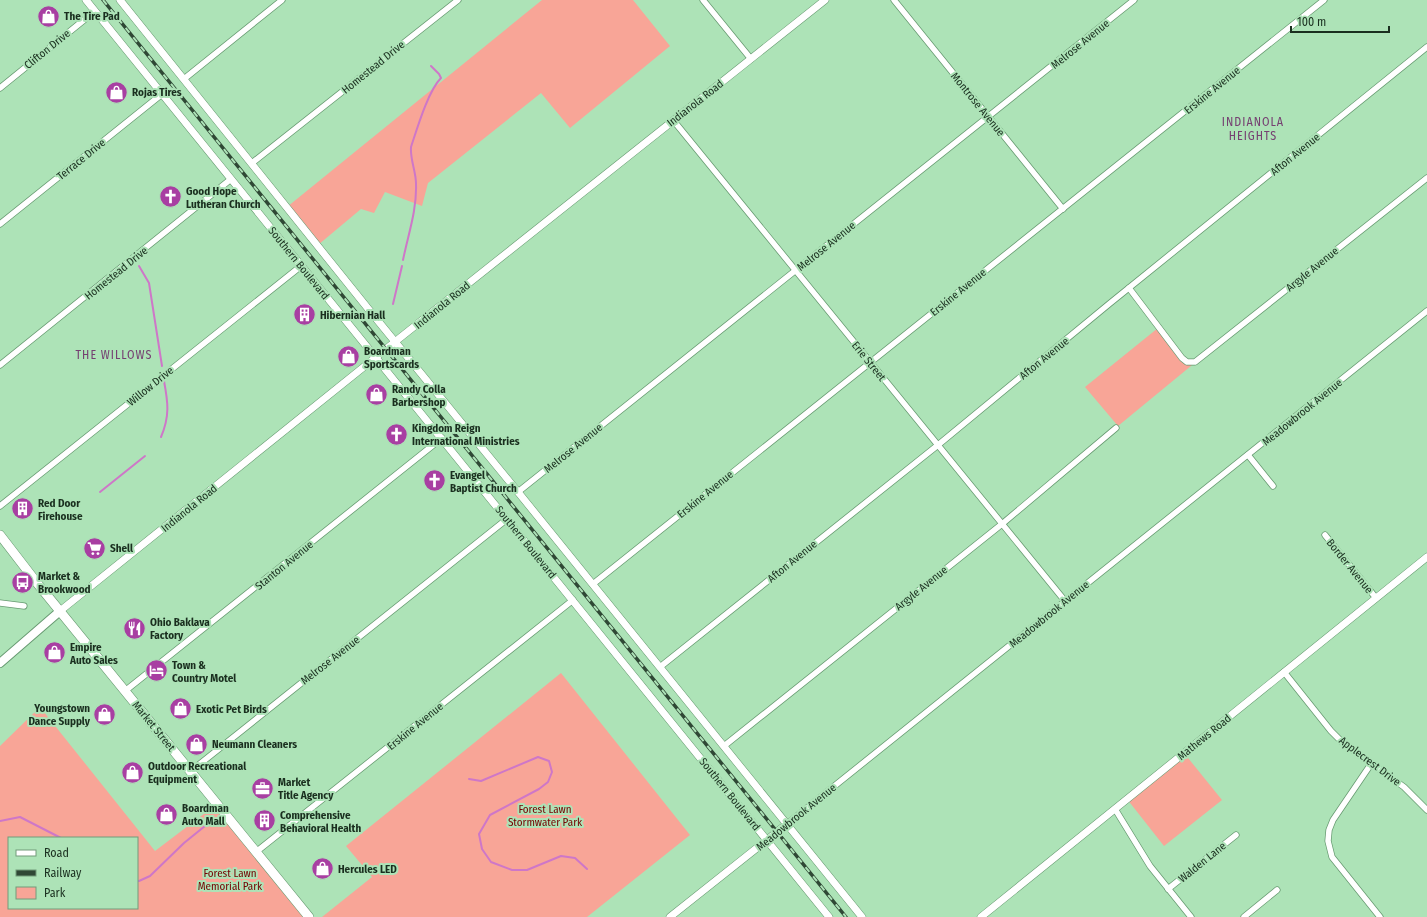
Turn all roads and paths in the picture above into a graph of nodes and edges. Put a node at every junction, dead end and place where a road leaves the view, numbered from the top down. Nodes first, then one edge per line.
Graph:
1 (86, 0) edge
2 (120, 0) edge
3 (282, 0) edge
4 (458, 0) edge
5 (703, 0) edge
6 (825, 0) edge
7 (894, 0) edge
8 (1134, 0) edge
9 (1324, 0) edge
10 (95, 11) junction
11 (1427, 47) edge
12 (751, 59) junction
13 (184, 79) junction
14 (0, 88) edge
15 (162, 94) junction
16 (989, 116) junction
17 (673, 120) junction
18 (252, 163) junction
19 (1427, 178) edge
20 (231, 179) junction
21 (1063, 209) junction
22 (0, 224) edge
23 (301, 266) junction
24 (796, 270) junction
25 (1129, 288) junction
26 (1427, 311) edge
27 (395, 342) junction
28 (376, 358) junction
29 (870, 362) junction
30 (0, 365) edge
31 (1116, 428) dead end
32 (442, 438) junction
33 (938, 445) junction
34 (1248, 455) junction
35 (1273, 486) dead end
36 (518, 492) junction
37 (0, 506) edge
38 (507, 519) junction
39 (1002, 524) junction
40 (1325, 535) dead end
41 (0, 536) edge
42 (1427, 557) edge
43 (593, 584) junction
44 (1376, 598) junction
45 (573, 600) junction
46 (1065, 601) junction
47 (0, 603) edge
48 (24, 606) dead end
49 (60, 611) junction
50 (0, 663) edge
51 (660, 667) junction
52 (1284, 672) junction
53 (126, 691) junction
54 (724, 746) junction
55 (1371, 764) junction
56 (191, 771) junction
57 (1115, 809) junction
58 (1427, 810) edge
59 (787, 824) junction
60 (1236, 835) dead end
61 (767, 840) junction
62 (256, 852) junction
63 (1168, 889) junction
64 (1277, 890) dead end
65 (309, 917) edge
66 (670, 917) edge
67 (829, 917) edge
68 (862, 917) edge
69 (981, 917) edge
70 (1191, 917) edge
71 (1244, 917) edge
72 (1380, 917) edge

1 - 10 street, Southern Boulevard
2 - 13 street
3 - 13 street
4 - 18 street, Homestead Drive
5 - 12 street
6 - 12 street, Indianola Road
7 - 16 street, Montrose Avenue
8 - 16 street, Melrose Avenue
9 - 21 street, Erskine Avenue
10 - 14 street, Clifton Drive
10 - 15 street, Southern Boulevard
11 - 25 street, Afton Avenue
12 - 17 street, Indianola Road
13 - 18 street
15 - 20 street, Southern Boulevard
15 - 22 street, Terrace Drive
16 - 21 street, Montrose Avenue
16 - 24 street, Melrose Avenue
17 - 24 street, Erie Street
17 - 27 street, Indianola Road
18 - 27 street
19 - 25 street, Argyle Avenue
20 - 23 street, Southern Boulevard
20 - 30 street, Homestead Drive
21 - 29 street, Erskine Avenue
23 - 28 street, Southern Boulevard
23 - 37 street, Willow Drive
24 - 29 street, Erie Street
24 - 36 street, Melrose Avenue
25 - 33 street, Afton Avenue
26 - 34 street, Meadowbrook Avenue
27 - 28 street, Indianola Road
27 - 36 street
28 - 32 street, Southern Boulevard
28 - 49 street, Indianola Road
29 - 33 street, Erie Street
29 - 43 street, Erskine Avenue
31 - 39 street, Argyle Avenue
32 - 38 street, Southern Boulevard
32 - 53 street, Stanton Avenue
33 - 39 street, Erie Street
33 - 51 street, Afton Avenue
34 - 35 street
34 - 46 street, Meadowbrook Avenue
36 - 43 street
38 - 45 street, Southern Boulevard
38 - 56 street, Melrose Avenue
39 - 46 street, Erie Street
39 - 54 street, Argyle Avenue
40 - 44 street, Border Avenue
41 - 49 main road, Market Street
42 - 44 street, Mathews Road
43 - 51 street
44 - 52 street, Mathews Road
45 - 61 street, Southern Boulevard
45 - 62 street, Erskine Avenue
46 - 59 street, Meadowbrook Avenue
47 - 48 street
49 - 50 main road
49 - 53 main road, Market Street
51 - 54 street
52 - 55 street, Applecrest Drive
52 - 57 street, Mathews Road
53 - 56 main road, Market Street
54 - 59 street
55 - 58 street, Applecrest Drive
55 - 72 street
56 - 62 main road, Market Street
57 - 63 street
57 - 69 street, Mathews Road
59 - 61 street, Meadowbrook Avenue
59 - 68 street
60 - 63 street, Walden Lane
61 - 66 street, Meadowbrook Avenue
61 - 67 street, Southern Boulevard
62 - 65 main road, Market Street
63 - 70 street
64 - 71 street

